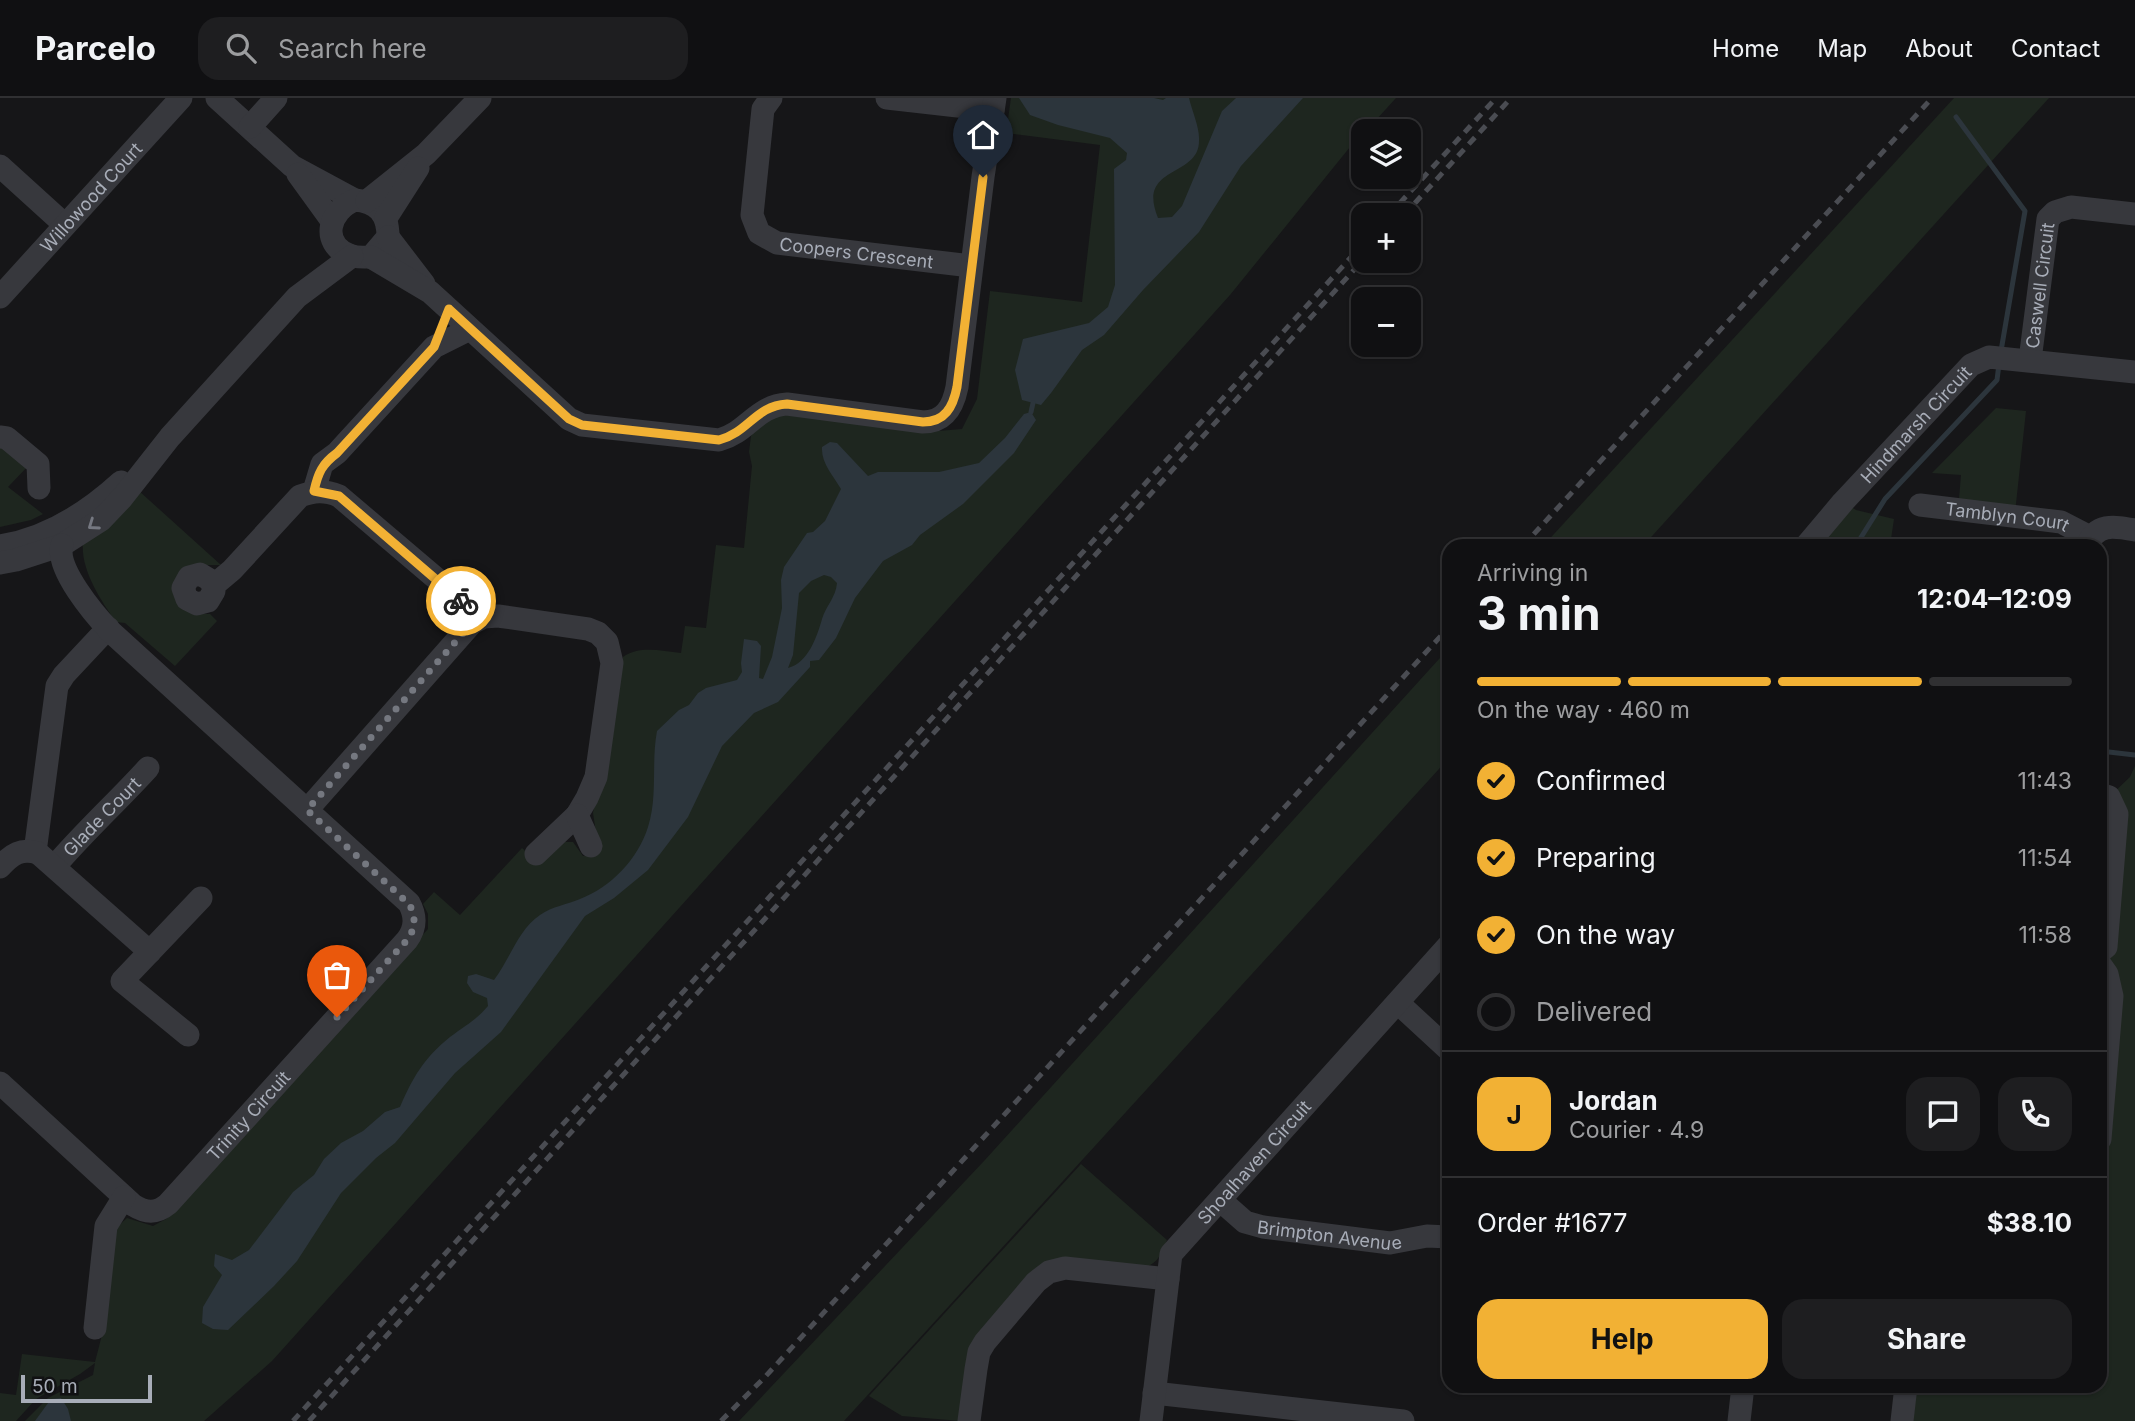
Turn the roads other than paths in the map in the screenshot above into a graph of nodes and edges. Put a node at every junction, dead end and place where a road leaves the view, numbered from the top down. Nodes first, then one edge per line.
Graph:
1 (181, 98) edge
2 (218, 98) edge
3 (276, 98) edge
4 (480, 98) edge
5 (771, 98) edge
6 (887, 98) edge
7 (994, 104) edge
8 (250, 127) junction
9 (426, 155) junction
10 (0, 166) edge
11 (292, 166) junction
12 (361, 201) junction
13 (2135, 214) edge
14 (65, 225) junction
15 (387, 228) junction
16 (333, 230) junction
17 (361, 257) junction
18 (971, 266) junction
19 (430, 292) junction
20 (0, 297) edge
21 (298, 297) junction
22 (449, 309) junction
23 (471, 329) junction
24 (434, 347) junction
25 (2021, 359) junction
26 (2135, 372) edge
27 (0, 437) edge
28 (39, 488) dead end
29 (324, 493) junction
30 (1920, 505) dead end
31 (2135, 530) edge
32 (57, 538) junction
33 (1812, 539) edge
34 (2084, 539) edge
35 (2091, 539) edge
36 (0, 546) edge
37 (0, 563) edge
38 (213, 586) dead end
39 (472, 623) junction
40 (108, 628) junction
41 (148, 768) dead end
42 (2107, 796) edge
43 (307, 810) junction
44 (577, 815) junction
45 (591, 846) dead end
46 (35, 852) junction
47 (536, 855) dead end
48 (55, 866) junction
49 (0, 867) edge
50 (201, 898) dead end
51 (2107, 935) edge
52 (150, 952) junction
53 (1442, 953) edge
54 (2107, 974) edge
55 (1398, 1003) junction
56 (188, 1035) dead end
57 (1442, 1044) edge
58 (2107, 1056) edge
59 (0, 1083) edge
60 (124, 1197) junction
61 (1220, 1200) junction
62 (1442, 1237) edge
63 (1168, 1279) junction
64 (95, 1328) dead end
65 (1154, 1393) junction
66 (1742, 1393) edge
67 (1905, 1393) edge
68 (970, 1421) edge
69 (1151, 1421) edge
70 (1403, 1421) edge
71 (1739, 1421) edge
72 (1902, 1421) edge

1 - 14 street, Willowood Court
2 - 8 street
3 - 8 street
4 - 9 street
5 - 18 street, Coopers Crescent
6 - 7 street
7 - 18 street
8 - 11 street
9 - 12 street
9 - 15 street
10 - 14 street
11 - 12 street
11 - 16 street
12 - 15 street
12 - 16 street
13 - 25 street, Caswell Circuit
14 - 20 street, Willowood Court
15 - 17 street
15 - 19 street
16 - 17 street
16 - 21 street
17 - 19 street
17 - 21 street
18 - 23 street
19 - 22 street
21 - 32 street
22 - 23 street
22 - 24 street
23 - 24 street
24 - 29 street
25 - 26 street, Hindmarsh Circuit
25 - 33 street, Hindmarsh Circuit
27 - 28 street
29 - 38 street
29 - 39 street
30 - 34 street, Tamblyn Court
31 - 35 street
32 - 36 street
32 - 37 street
32 - 40 street, Trinity Circuit
39 - 43 street
39 - 44 street
40 - 43 street, Trinity Circuit
40 - 46 street
41 - 48 street, Glade Court
42 - 51 street
43 - 60 street, Trinity Circuit
44 - 45 street
44 - 47 street
46 - 48 street
46 - 49 street
48 - 52 street
50 - 52 street
52 - 56 street
53 - 55 street, Shoalhaven Circuit
54 - 58 street
55 - 57 street
55 - 61 street, Shoalhaven Circuit
59 - 60 street, Trinity Circuit
60 - 64 street
61 - 62 street, Brimpton Avenue
61 - 63 street, Shoalhaven Circuit
63 - 65 street, Shoalhaven Circuit
63 - 68 street
65 - 69 street, Shoalhaven Circuit
65 - 70 street
66 - 71 street
67 - 72 street

